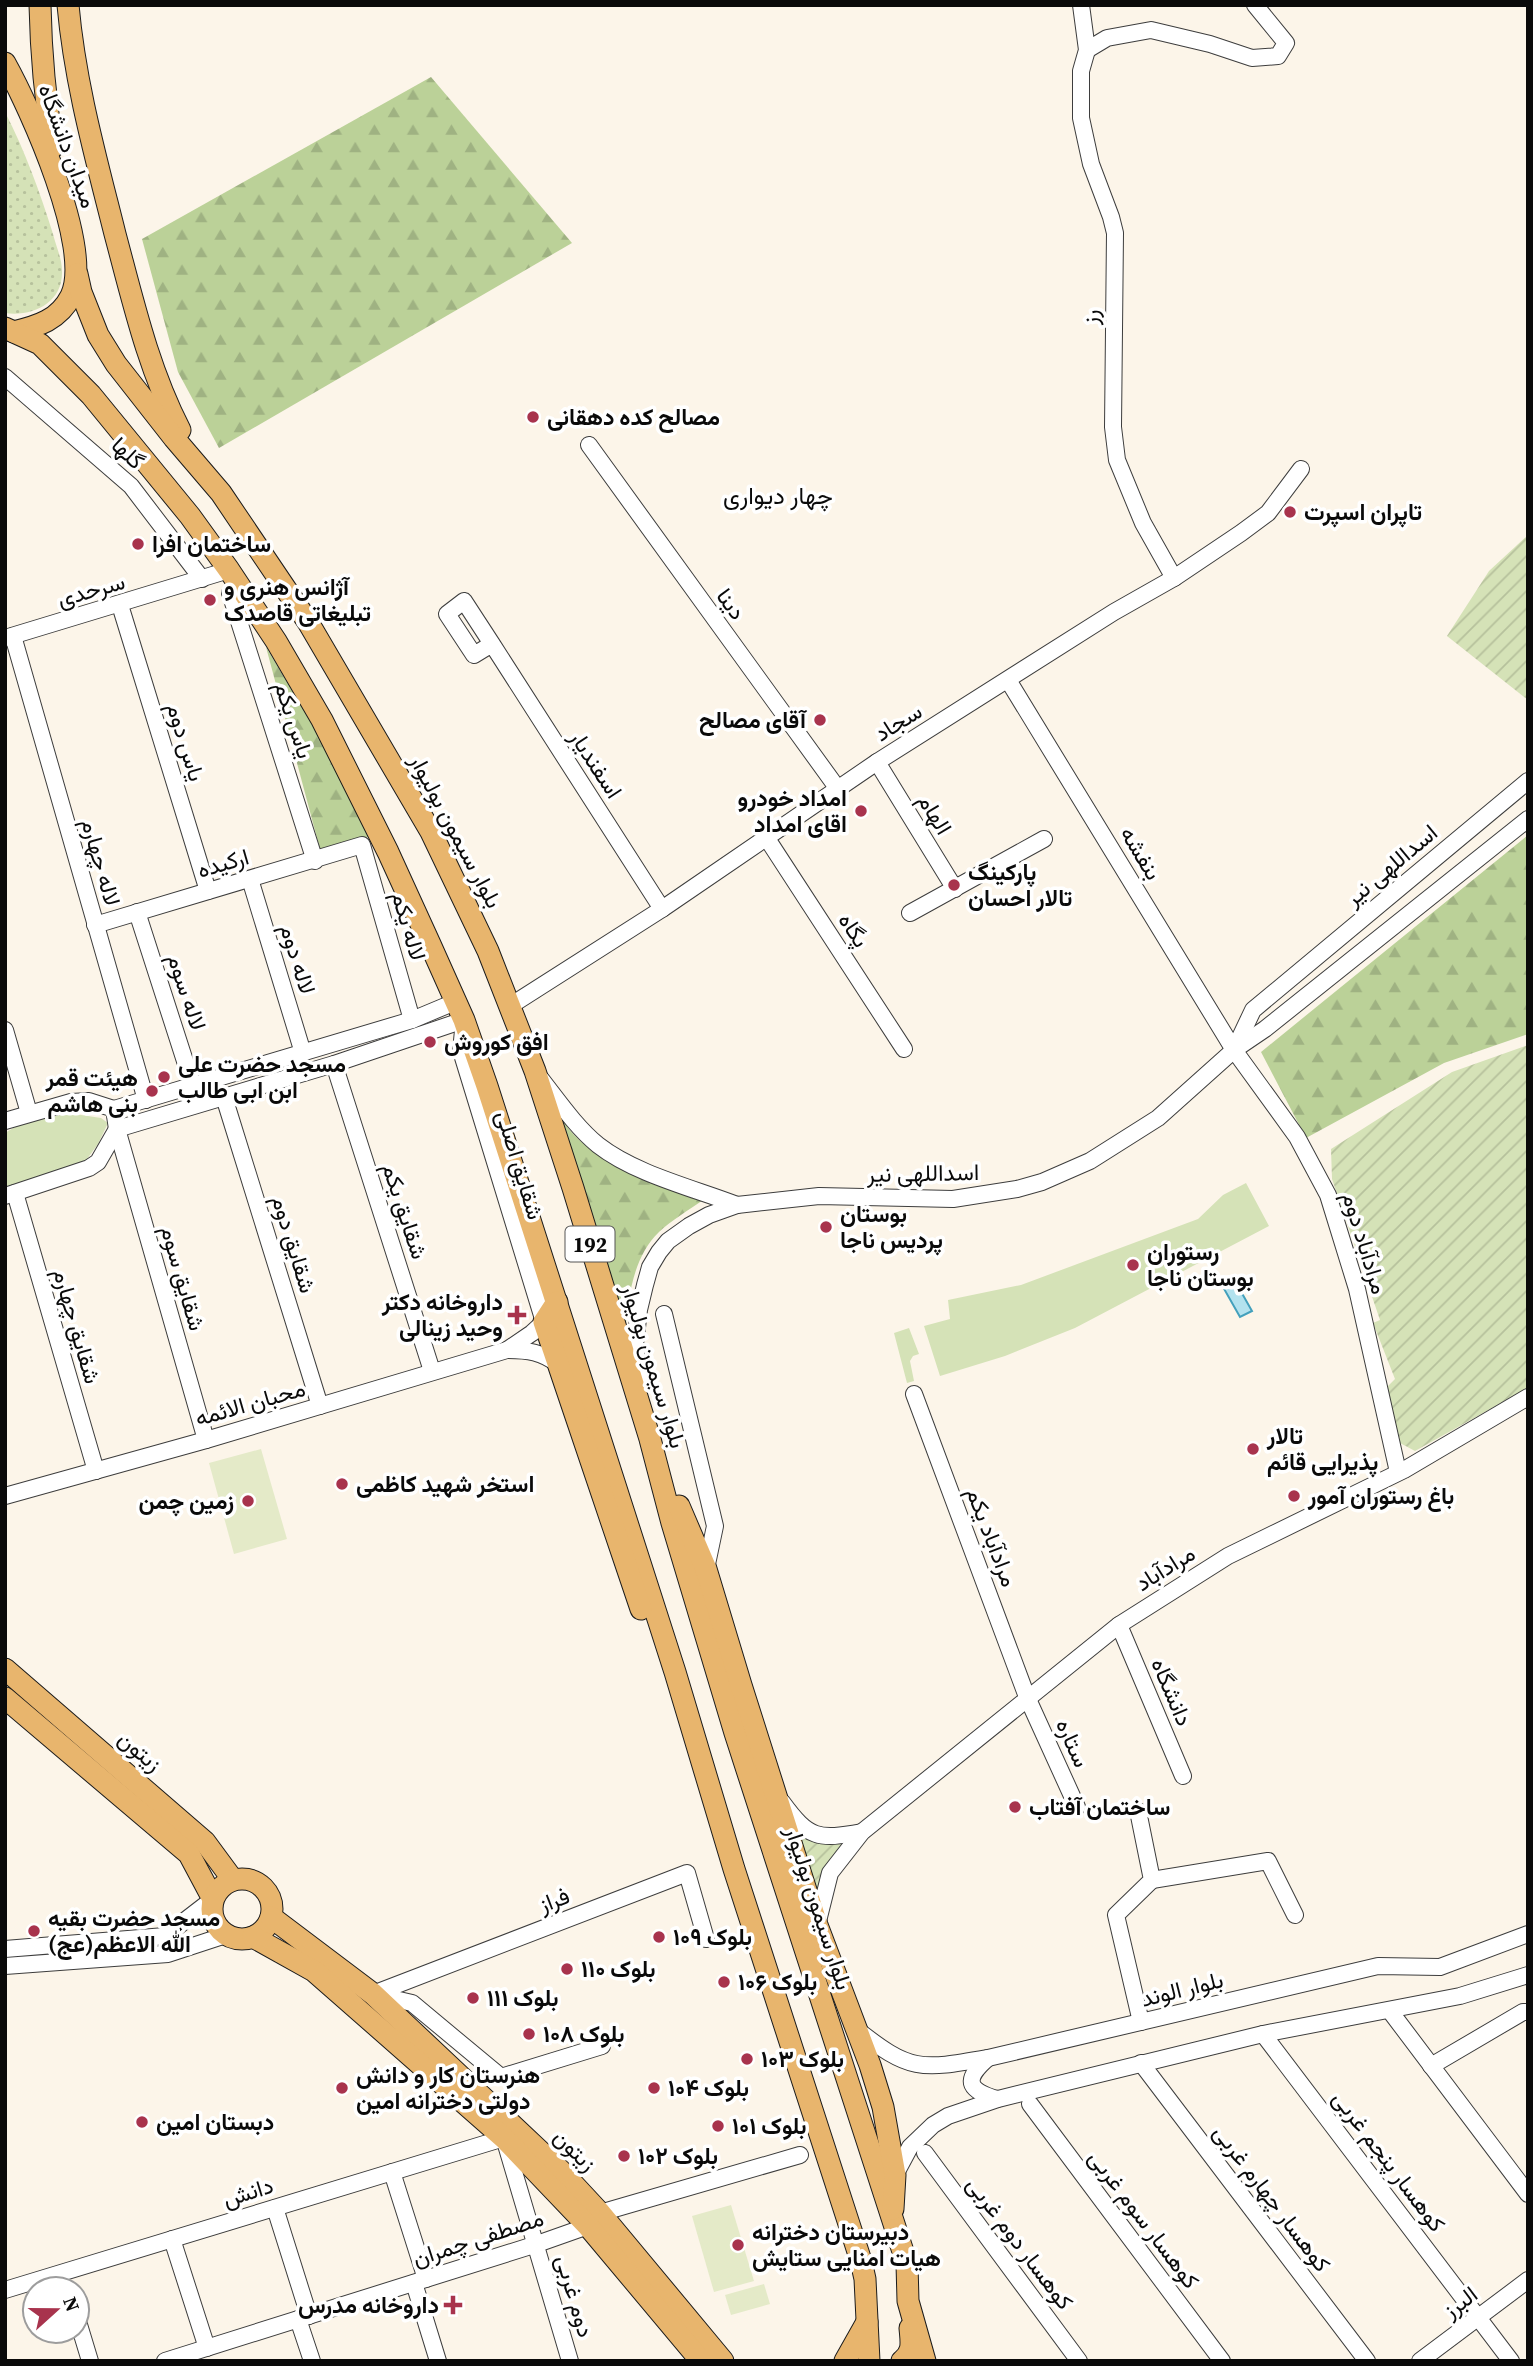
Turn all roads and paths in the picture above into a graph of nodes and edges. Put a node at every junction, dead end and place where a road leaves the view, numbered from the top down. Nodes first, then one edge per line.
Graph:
1 (40, 5) edge
2 (68, 5) edge
3 (1082, 5) edge
4 (1255, 5) edge
5 (1087, 50) junction
6 (5, 62) edge
7 (62, 197) junction
8 (77, 274) junction
9 (9, 330) edge
10 (5, 377) edge
11 (589, 445) dead end
12 (1301, 470) dead end
13 (221, 494) junction
14 (229, 570) junction
15 (1174, 578) junction
16 (202, 579) junction
17 (230, 593) dead end
18 (120, 605) junction
19 (9, 637) edge
20 (492, 644) dead end
21 (1008, 680) junction
22 (877, 762) junction
23 (1528, 781) edge
24 (838, 789) junction
25 (1528, 818) edge
26 (766, 837) junction
27 (1044, 839) dead end
28 (362, 845) joint
29 (316, 860) junction
30 (250, 878) junction
31 (956, 889) junction
32 (208, 891) junction
33 (662, 909) junction
34 (137, 912) junction
35 (910, 913) dead end
36 (95, 925) junction
37 (510, 1006) junction
38 (460, 1011) junction
39 (412, 1020) junction
40 (5, 1030) edge
41 (904, 1049) dead end
42 (1234, 1050) junction
43 (303, 1053) junction
44 (334, 1064) junction
45 (535, 1071) junction
46 (192, 1086) junction
47 (224, 1097) junction
48 (146, 1100) junction
49 (114, 1109) junction
50 (29, 1113) junction
51 (5, 1121) edge
52 (117, 1129) junction
53 (10, 1195) edge
54 (737, 1205) junction
55 (557, 1302) junction
56 (664, 1314) dead end
57 (544, 1322) junction
58 (507, 1350) junction
59 (559, 1365) junction
60 (432, 1371) junction
61 (914, 1394) dead end
62 (1528, 1398) edge
63 (320, 1406) junction
64 (650, 1439) junction
65 (206, 1440) junction
66 (96, 1471) junction
67 (1398, 1472) junction
68 (5, 1496) edge
69 (706, 1569) junction
70 (1119, 1625) junction
71 (5, 1669) edge
72 (675, 1672) junction
73 (1027, 1696) junction
74 (5, 1698) edge
75 (1182, 1776) dead end
76 (775, 1794) junction
77 (1077, 1807) dead end
78 (1138, 1811) dead end
79 (862, 1832) junction
80 (233, 1880) junction
81 (1152, 1880) junction
82 (214, 1899) junction
83 (1295, 1914) dead end
84 (271, 1917) junction
85 (817, 1925) junction
86 (226, 1934) junction
87 (1528, 1934) edge
88 (253, 1937) junction
89 (706, 1939) dead end
90 (5, 1949) edge
91 (5, 1966) edge
92 (1528, 1975) edge
93 (373, 1994) junction
94 (1390, 2011) junction
95 (1528, 2012) edge
96 (1142, 2022) junction
97 (854, 2027) junction
98 (1263, 2034) junction
99 (603, 2046) dead end
100 (988, 2058) junction
101 (1141, 2063) junction
102 (1431, 2066) junction
103 (998, 2099) junction
104 (1030, 2104) dead end
105 (504, 2138) junction
106 (925, 2153) dead end
107 (800, 2155) dead end
108 (392, 2172) junction
109 (895, 2175) junction
110 (1528, 2194) edge
111 (275, 2208) junction
112 (594, 2220) junction
113 (893, 2221) junction
114 (172, 2239) junction
115 (537, 2244) junction
116 (63, 2273) joint
117 (1528, 2280) edge
118 (420, 2281) junction
119 (5, 2290) edge
120 (908, 2301) junction
121 (1479, 2316) junction
122 (304, 2317) junction
123 (867, 2322) junction
124 (206, 2348) junction
125 (694, 2356) edge
126 (189, 2357) edge
127 (165, 2361) edge
128 (312, 2361) edge
129 (438, 2361) edge
130 (570, 2361) edge
131 (723, 2361) edge
132 (845, 2361) edge
133 (869, 2361) edge
134 (885, 2361) edge
135 (902, 2361) edge
136 (925, 2361) edge
137 (1079, 2361) edge
138 (1222, 2361) edge
139 (1367, 2361) edge
140 (1420, 2361) edge
141 (1511, 2361) edge

1 - 7 main road
2 - 13 main road
3 - 5 street, رز
4 - 5 street
5 - 15 street, رز
6 - 7 main road, میدان دانشگاه
7 - 8 main road, میدان دانشگاه
8 - 9 main road
8 - 13 main road, بلوار سیمون بولیوار / 192
9 - 14 main road, 192
10 - 16 street, گلها
11 - 24 street, دینا
12 - 15 street, سجاد
13 - 37 main road, بلوار سیمون بولیوار / 192
14 - 16 street, سرحدی
14 - 38 main road, 192
15 - 21 street, سجاد
16 - 18 street, سرحدی
17 - 29 street, یاس یکم
18 - 19 street, سرحدی
18 - 32 street, یاس دوم
19 - 36 street, لاله چهارم
20 - 33 street, اسفندیار
21 - 22 street, سجاد
21 - 42 street, بنفشه
22 - 24 street, سجاد
22 - 31 street, الهام
23 - 42 street, اسداللهی نیر
24 - 26 street, سجاد
25 - 42 street, اسداللهی نیر
26 - 33 street, سجاد
26 - 41 street, پگاه
27 - 31 street
28 - 29 street, ارکیده
28 - 39 street, لاله یکم
29 - 30 street, ارکیده
30 - 32 street, ارکیده
30 - 43 street, لاله دوم
31 - 35 street
32 - 34 street, ارکیده
33 - 37 street, سجاد
34 - 36 street, ارکیده
34 - 46 street, لاله سوم
36 - 48 street, لاله چهارم
37 - 45 main road, بلوار سیمون بولیوار / 192
38 - 39 street
38 - 44 street
38 - 55 main road, 192
38 - 57 street, شقایق اصلی
39 - 43 street
40 - 50 street
42 - 54 street, اسداللهی نیر
42 - 67 street, مرادآباد دوم
43 - 46 street
44 - 47 street
44 - 60 street, شقایق یکم
45 - 54 street, اسداللهی نیر
45 - 64 main road, بلوار سیمون بولیوار / 192
46 - 48 street
47 - 52 street
47 - 63 street, شقایق دوم
48 - 49 street
49 - 50 street
49 - 52 street, شقایق سوم
50 - 51 street
52 - 53 street
52 - 65 street, شقایق سوم
53 - 66 street, شقایق چهارم
54 - 64 street, اسداللهی نیر
55 - 57 main road
55 - 72 main road, 192
56 - 69 street
57 - 58 street, محبان الائمه
57 - 59 main road
58 - 59 street, محبان الائمه
58 - 60 street, محبان الائمه
59 - 72 main road
60 - 63 street, محبان الائمه
61 - 73 street, مرادآباد یکم
62 - 67 street, مرادآباد
63 - 65 street, محبان الائمه
64 - 69 main road
64 - 113 main road, بلوار سیمون بولیوار / 192
65 - 66 street, محبان الائمه
66 - 68 street, محبان الائمه
67 - 70 street, مرادآباد
69 - 76 main road
70 - 73 street, مرادآباد
70 - 75 street, دانشگاه
71 - 80 main road, زیتون
72 - 123 main road, 192
73 - 77 street, ستاره
73 - 79 street, مرادآباد
74 - 82 main road, زیتون
76 - 79 street
76 - 85 main road
78 - 81 street
79 - 85 street, مرادآباد
80 - 82 main road
80 - 84 main road
81 - 83 street
81 - 96 street
82 - 86 main road
82 - 90 street
84 - 88 main road
84 - 93 main road, زیتون
85 - 97 main road
86 - 88 main road
86 - 91 street
87 - 96 street, بلوار الوند
88 - 105 main road, زیتون
89 - 93 street, فراز
92 - 94 street
93 - 99 street
93 - 112 main road, زیتون
94 - 98 street
94 - 102 street
95 - 102 street
96 - 100 street, بلوار الوند
97 - 100 street, بلوار الوند
97 - 109 main road
98 - 101 street
98 - 121 street, کوهسار پنجم غربی
100 - 103 street
101 - 103 street
101 - 139 street, کوهسار چهارم غربی
102 - 110 street
103 - 109 street
104 - 138 street, کوهسار سوم غربی
105 - 108 street, دانش
105 - 112 main road, زیتون
105 - 115 street, دوم غربی
106 - 137 street, کوهسار دوم غربی
107 - 112 street, مصطفی چمران
108 - 111 street, دانش
108 - 118 street
109 - 113 main road
111 - 114 street, دانش
111 - 122 street
112 - 115 street, مصطفی چمران
112 - 125 main road, زیتون
112 - 131 main road, زیتون
113 - 120 main road, بلوار سیمون بولیوار / 192
114 - 116 street, دانش
114 - 124 street
115 - 118 street, مصطفی چمران
115 - 130 street, دوم غربی
116 - 119 street, دانش
117 - 121 street, البرز
118 - 122 street, مصطفی چمران
118 - 129 street
120 - 135 main road
120 - 136 main road, بلوار سیمون بولیوار / 192
121 - 140 street, البرز
121 - 141 street, کوهسار پنجم غربی
122 - 124 street, مصطفی چمران
122 - 128 street
123 - 132 main road
123 - 133 main road, 192
123 - 134 main road
124 - 126 street, مصطفی چمران
126 - 127 street, مصطفی چمران

